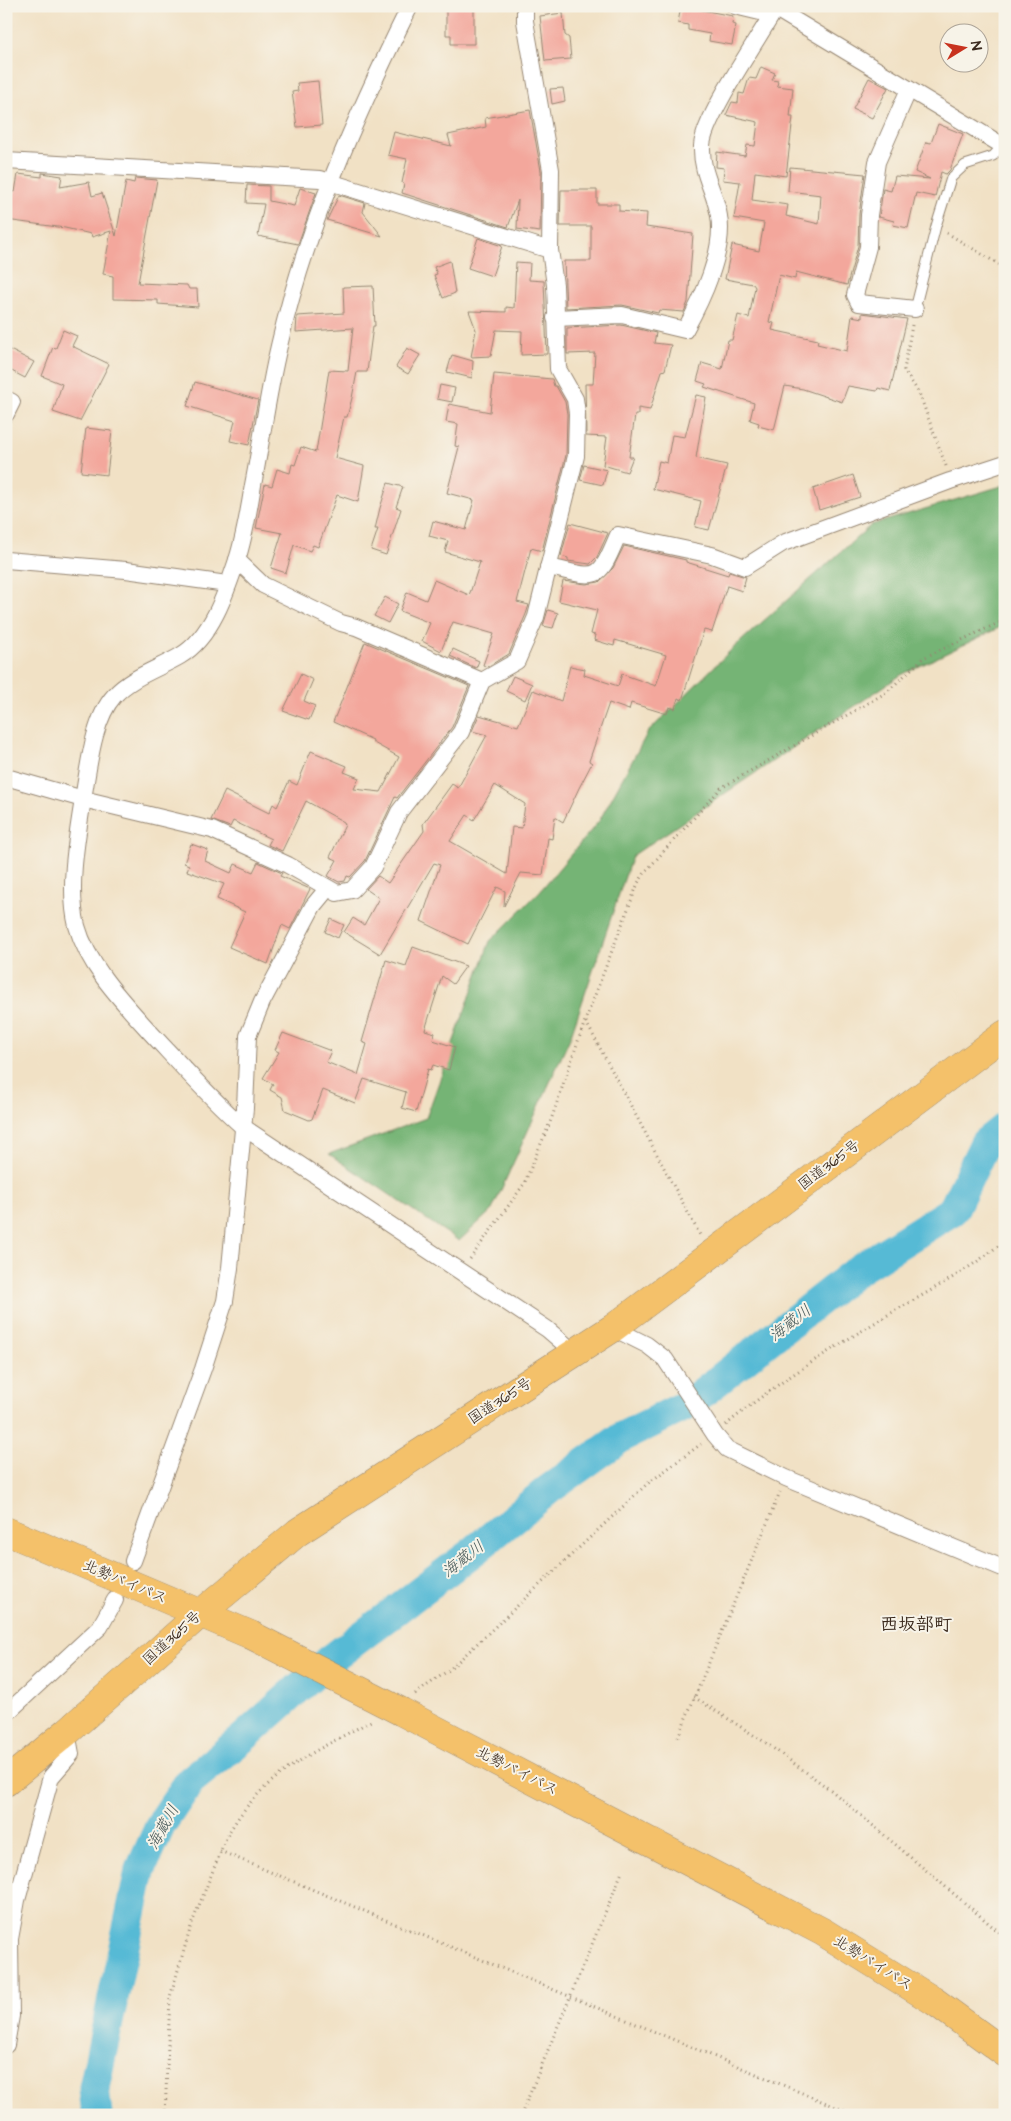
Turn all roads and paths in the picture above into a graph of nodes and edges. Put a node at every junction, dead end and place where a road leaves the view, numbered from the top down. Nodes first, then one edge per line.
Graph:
1 (410, 6) edge
2 (526, 6) edge
3 (735, 6) edge
4 (777, 8) edge
5 (909, 89) junction
6 (1004, 146) edge
7 (6, 161) edge
8 (330, 181) junction
9 (936, 226) junction
10 (550, 250) junction
11 (1005, 268) edge
12 (914, 309) junction
13 (555, 318) junction
14 (6, 399) edge
15 (6, 414) edge
16 (1005, 463) edge
17 (950, 481) junction
18 (6, 560) edge
19 (237, 560) junction
20 (548, 567) junction
21 (227, 584) junction
22 (1004, 620) edge
23 (1005, 625) edge
24 (482, 681) junction
25 (6, 777) edge
26 (83, 799) junction
27 (327, 889) junction
28 (585, 1021) junction
29 (1005, 1034) edge
30 (243, 1127) junction
31 (1005, 1240) edge
32 (710, 1254) junction
33 (458, 1270) junction
34 (618, 1331) junction
35 (575, 1352) junction
36 (714, 1433) junction
37 (786, 1478) junction
38 (6, 1531) edge
39 (133, 1561) dead end
40 (1005, 1569) edge
41 (115, 1600) dead end
42 (200, 1614) junction
43 (694, 1698) junction
44 (405, 1705) junction
45 (6, 1714) edge
46 (376, 1718) dead end
47 (67, 1732) junction
48 (678, 1737) dead end
49 (6, 1782) edge
50 (220, 1851) junction
51 (622, 1872) dead end
52 (1005, 1937) edge
53 (569, 1998) junction
54 (6, 2045) edge
55 (1005, 2053) edge
56 (165, 2115) edge
57 (521, 2115) edge
58 (855, 2115) edge

1 - 8 street
2 - 10 street
3 - 4 street
4 - 5 street
4 - 13 street
5 - 6 street
5 - 12 street
6 - 9 lane
7 - 8 street
8 - 10 street
8 - 19 street
9 - 11 path
9 - 12 lane
10 - 13 street
12 - 17 path
13 - 20 street
14 - 15 street
16 - 17 street
17 - 20 street
18 - 21 street
19 - 21 street
19 - 24 street
20 - 24 street
21 - 26 street
22 - 23 path
22 - 28 path
24 - 27 street
25 - 26 street
26 - 27 street
26 - 30 street
27 - 30 street
28 - 32 path
28 - 33 path
29 - 32 highway, 国道365号
30 - 33 street
30 - 39 street
31 - 36 path
32 - 34 highway, 国道365号
33 - 35 street
34 - 35 highway, 国道365号
34 - 36 street
35 - 42 highway, 国道365号
36 - 37 street
36 - 44 path
37 - 40 street
37 - 43 path
38 - 42 highway, 北勢バイパス
41 - 45 street
42 - 44 highway, 北勢バイパス, bridge
42 - 47 highway, 国道365号
43 - 48 path
43 - 52 path
44 - 55 highway, 北勢バイパス
46 - 50 path
47 - 49 highway, 国道365号
47 - 54 street
50 - 53 path
50 - 56 path
51 - 53 path
53 - 57 path
53 - 58 path

